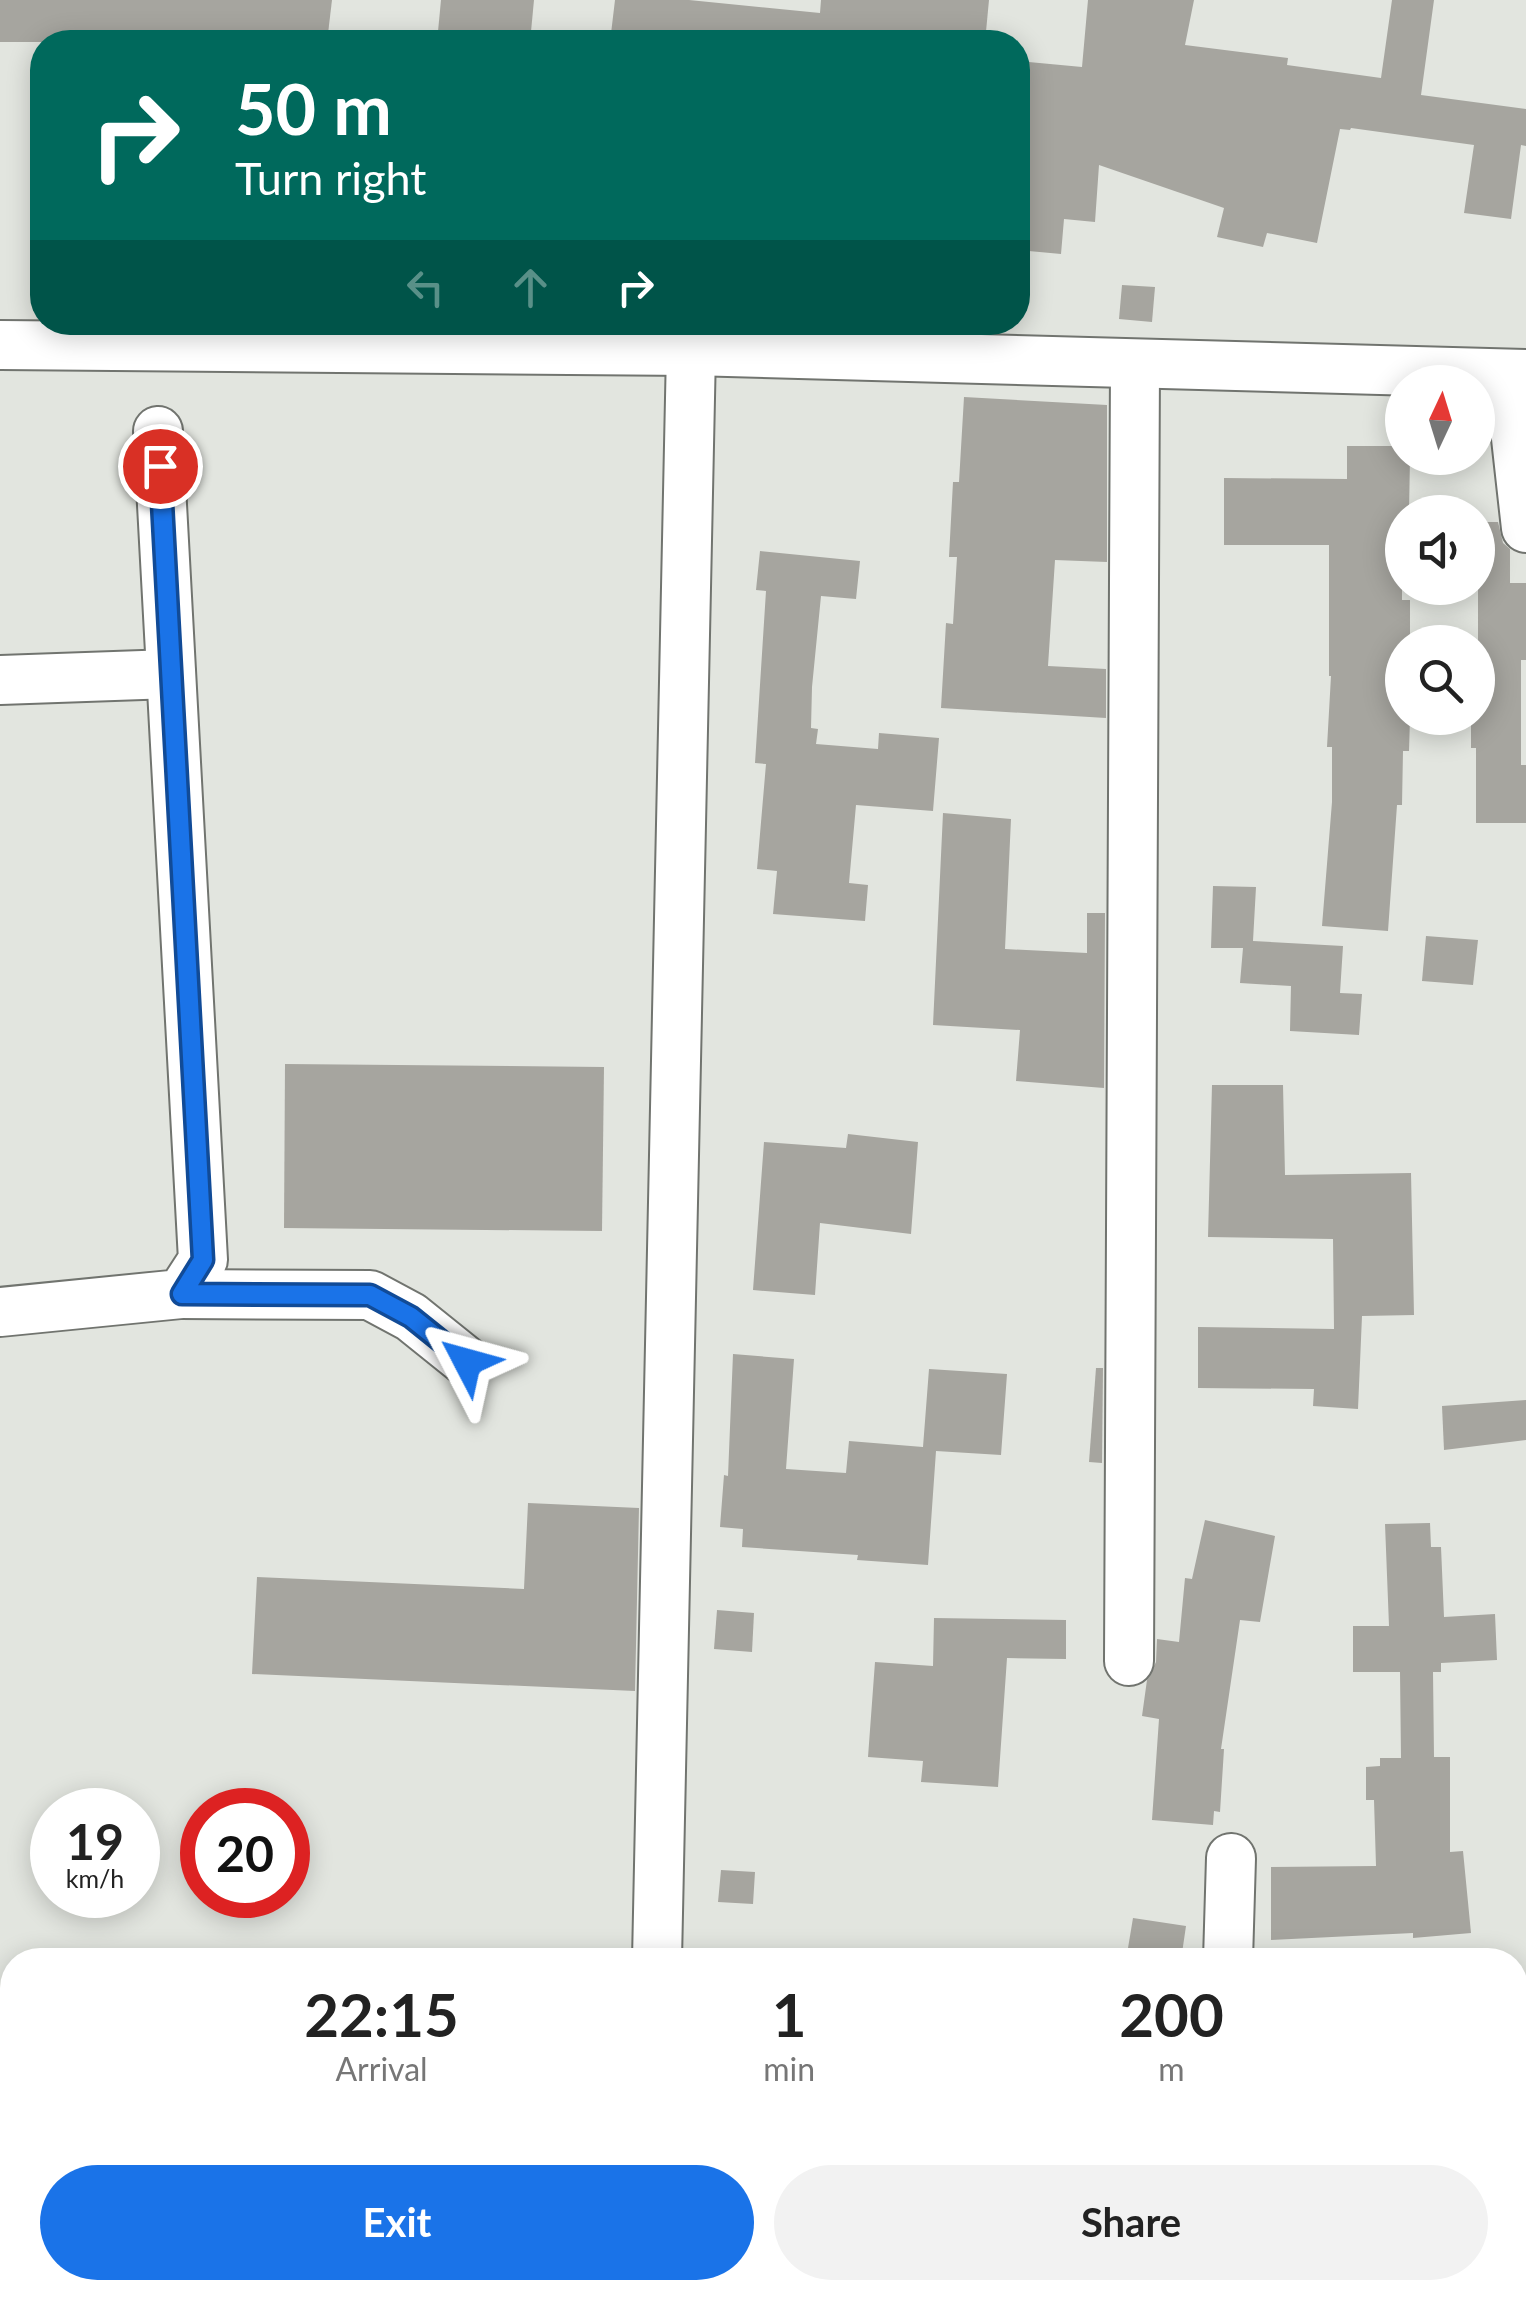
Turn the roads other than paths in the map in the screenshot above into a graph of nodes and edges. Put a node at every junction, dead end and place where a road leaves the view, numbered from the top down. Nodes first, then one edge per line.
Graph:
1 (0, 345) edge
2 (690, 351) junction
3 (1135, 366) junction
4 (1518, 374) edge
5 (158, 431) dead end
6 (1526, 528) edge
7 (171, 674) junction
8 (0, 680) edge
9 (182, 1294) junction
10 (0, 1312) edge
11 (467, 1362) dead end
12 (1129, 1661) dead end
13 (1231, 1858) dead end
14 (657, 1948) edge
15 (1228, 1948) edge

1 - 2 street
2 - 3 street
2 - 14 street
3 - 4 street
3 - 12 street
4 - 6 street
5 - 7 street
7 - 8 street
7 - 9 street
9 - 10 street
9 - 11 street
13 - 15 street

